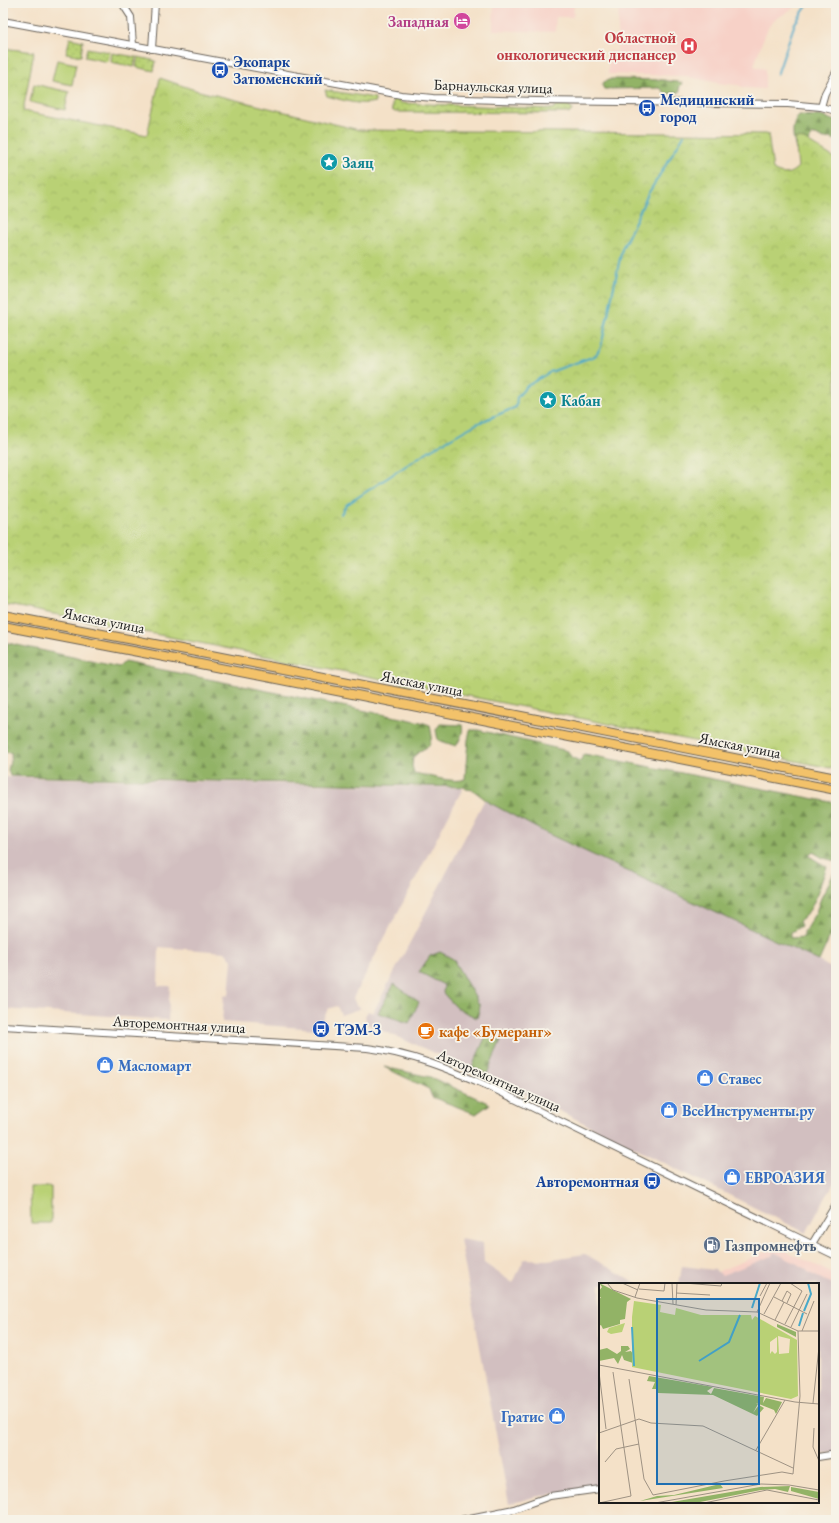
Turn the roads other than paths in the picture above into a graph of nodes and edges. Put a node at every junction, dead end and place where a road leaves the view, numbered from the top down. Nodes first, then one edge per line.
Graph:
1 (122, 3) edge
2 (155, 3) edge
3 (3, 21) edge
4 (133, 45) junction
5 (152, 49) junction
6 (836, 72) edge
7 (821, 107) junction
8 (836, 111) edge
9 (3, 615) edge
10 (3, 626) edge
11 (699, 751) junction
12 (697, 762) junction
13 (836, 778) edge
14 (836, 790) edge
15 (3, 1026) edge
16 (836, 1204) edge
17 (812, 1244) junction
18 (836, 1256) edge
19 (836, 1454) edge
20 (819, 1457) edge
21 (599, 1489) edge
22 (460, 1520) edge

1 - 4 street
2 - 5 street
3 - 4 street, Барнаульская улица
4 - 5 street, Барнаульская улица
5 - 7 street, Барнаульская улица
6 - 7 street
7 - 8 street, Барнаульская улица
9 - 11 main road, Ямская улица
10 - 12 main road, Ямская улица
11 - 12 main road
11 - 13 main road, Ямская улица
12 - 14 main road, Ямская улица
15 - 17 street, Авторемонтная улица
16 - 17 street
17 - 18 street, Авторемонтная улица
19 - 20 street
21 - 22 street

